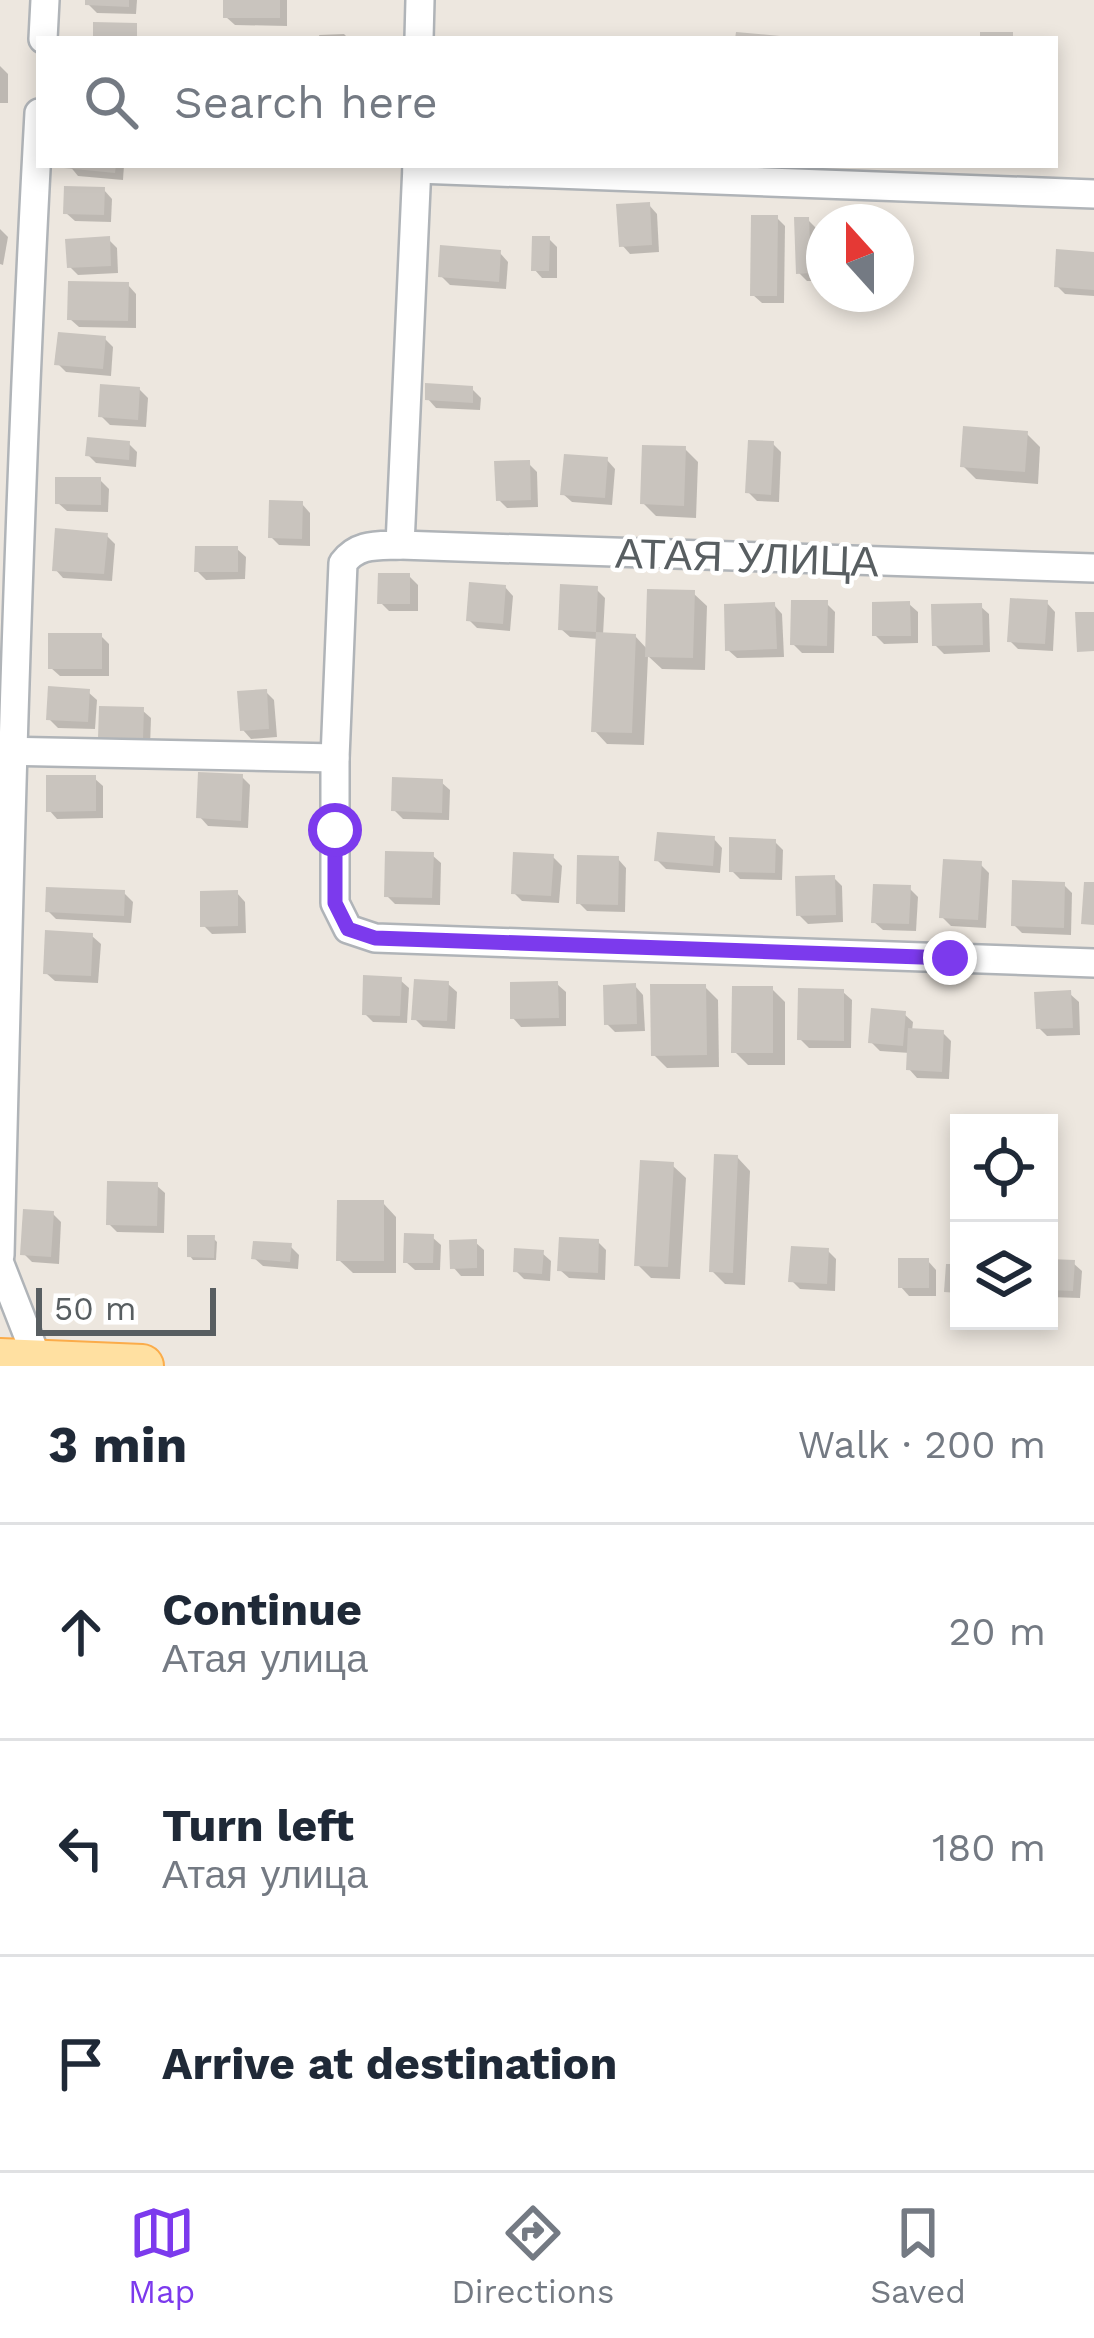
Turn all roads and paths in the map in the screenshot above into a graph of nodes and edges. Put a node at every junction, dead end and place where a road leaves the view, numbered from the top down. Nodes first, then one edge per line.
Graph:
1 (45, 0) edge
2 (420, 0) edge
3 (43, 36) edge
4 (419, 36) edge
5 (36, 135) edge
6 (417, 168) edge
7 (442, 168) edge
8 (1094, 194) edge
9 (14, 307) edge
10 (400, 545) junction
11 (1094, 568) edge
12 (6, 751) edge
13 (335, 758) junction
14 (1094, 963) edge
15 (0, 1255) edge
16 (0, 1264) edge
17 (19, 1361) edge
18 (142, 1366) edge

1 - 3 street
2 - 4 street
5 - 9 street
6 - 10 street
7 - 8 street
9 - 12 street
10 - 11 street, АТАЯ УЛИЦА
10 - 13 street, АТАЯ УЛИЦА
12 - 13 street
12 - 15 street
13 - 14 street, АТАЯ УЛИЦА
16 - 17 street
17 - 18 main road

